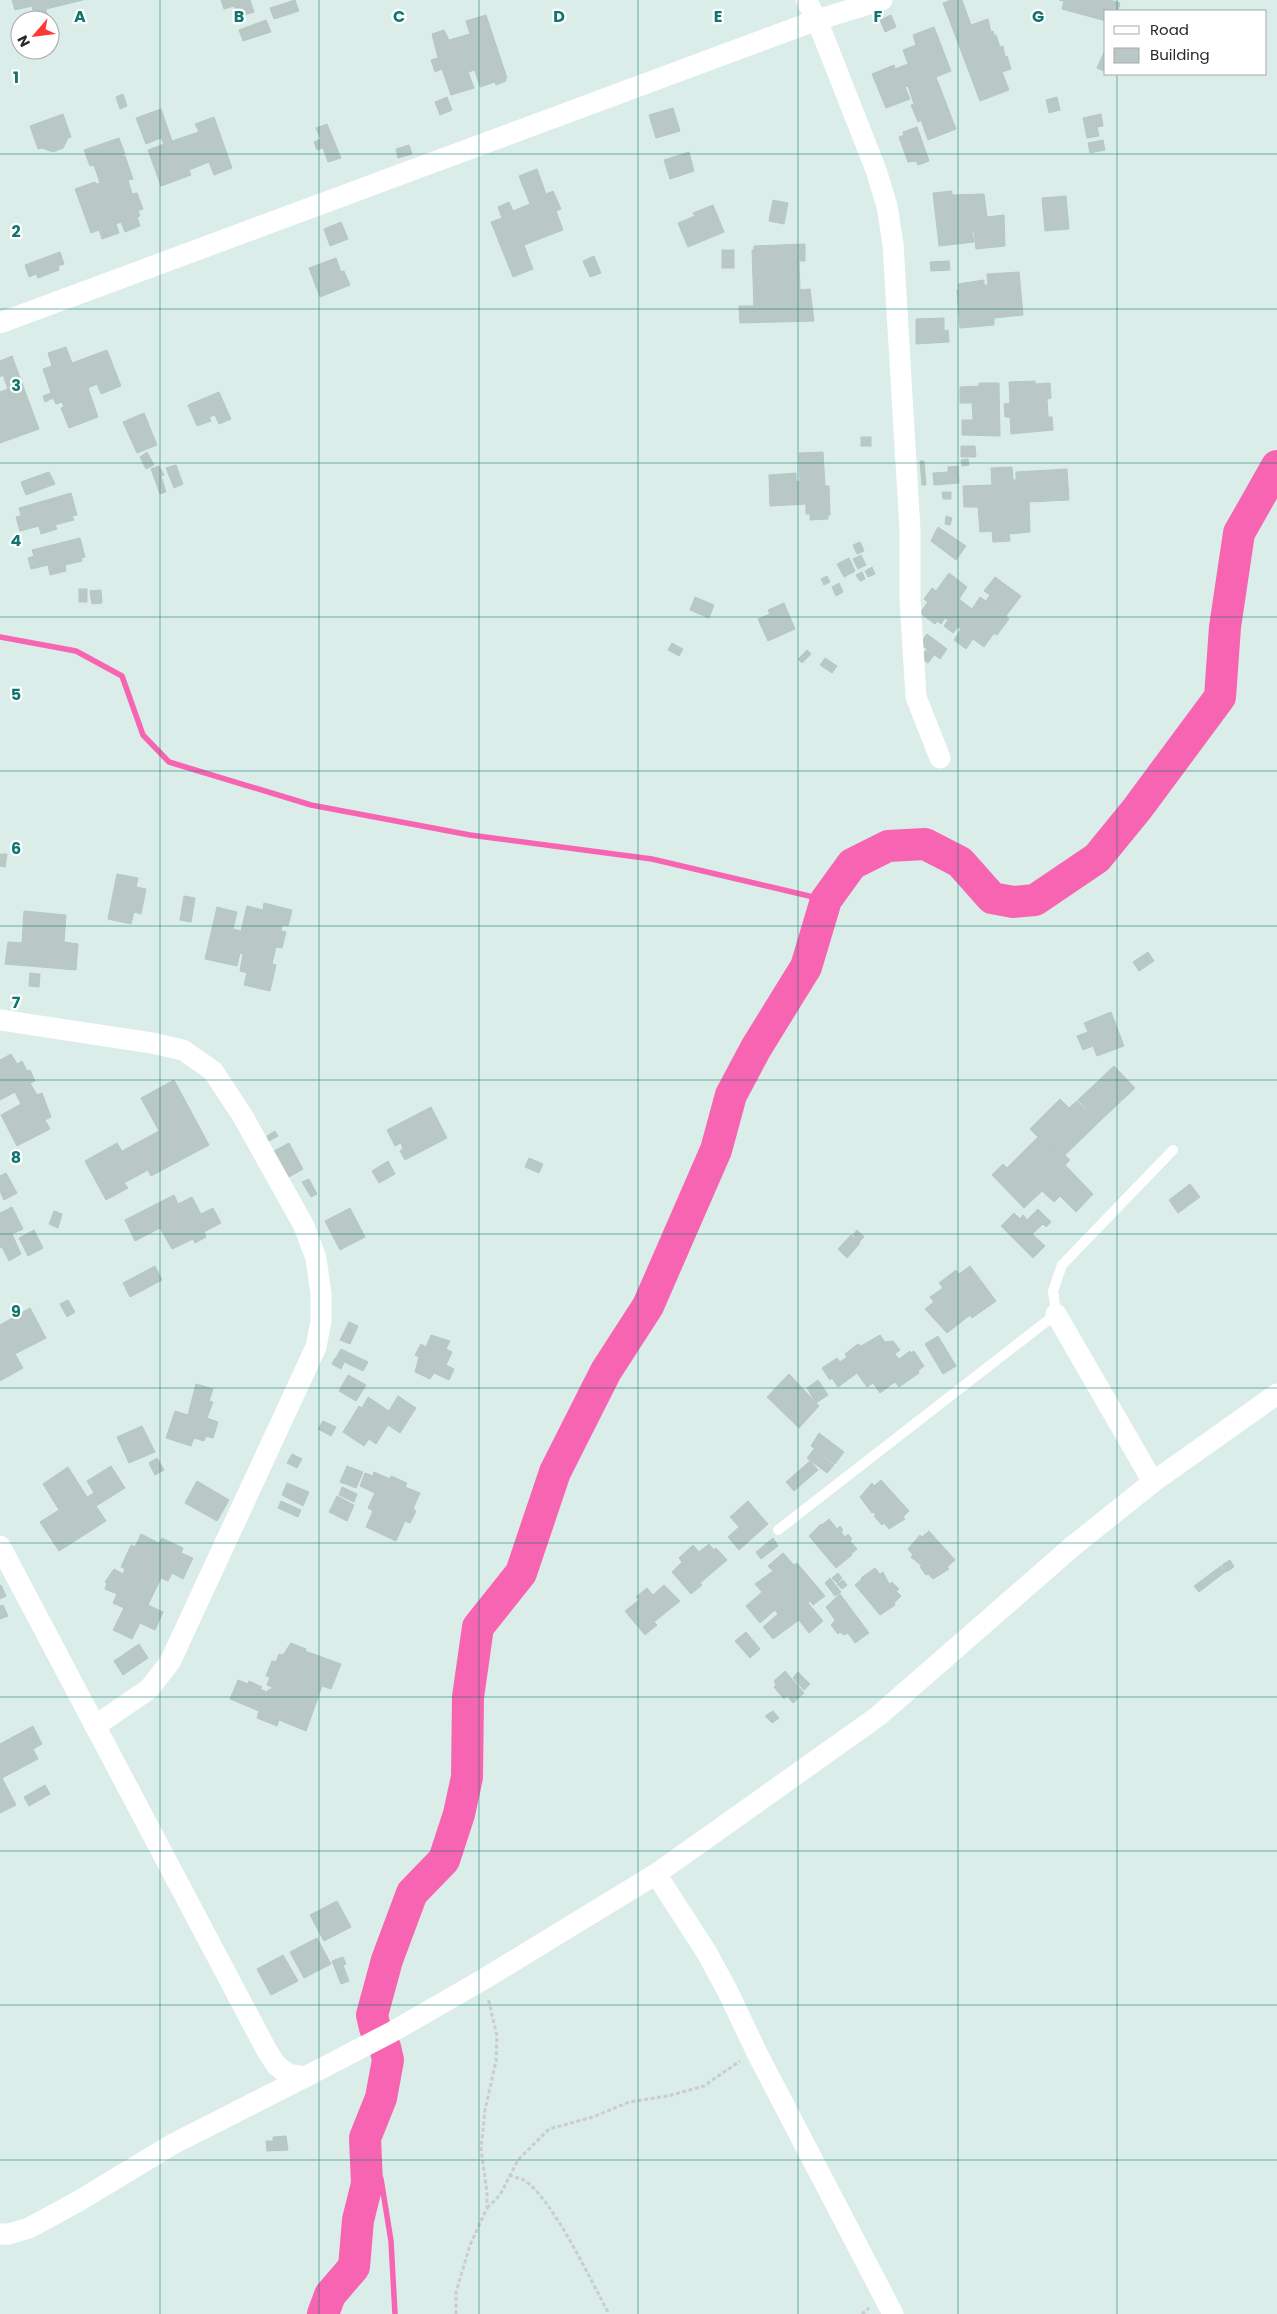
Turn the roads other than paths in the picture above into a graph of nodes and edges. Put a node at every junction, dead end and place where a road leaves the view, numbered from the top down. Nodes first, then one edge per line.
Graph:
1 (806, 0) edge
2 (882, 0) edge
3 (817, 20) junction
4 (0, 323) edge
5 (940, 758) dead end
6 (0, 1020) edge
7 (1173, 1150) dead end
8 (1056, 1314) junction
9 (1277, 1394) edge
10 (1153, 1482) junction
11 (778, 1530) dead end
12 (0, 1546) edge
13 (95, 1726) junction
14 (656, 1874) junction
15 (305, 2077) junction
16 (0, 2234) edge
17 (893, 2314) edge

1 - 3 street
2 - 3 street
3 - 4 street
3 - 5 street
6 - 13 street
7 - 8 lane
8 - 10 street
8 - 11 lane
9 - 10 street
10 - 14 street
12 - 13 street
13 - 15 street
14 - 15 street
14 - 17 street
15 - 16 street

